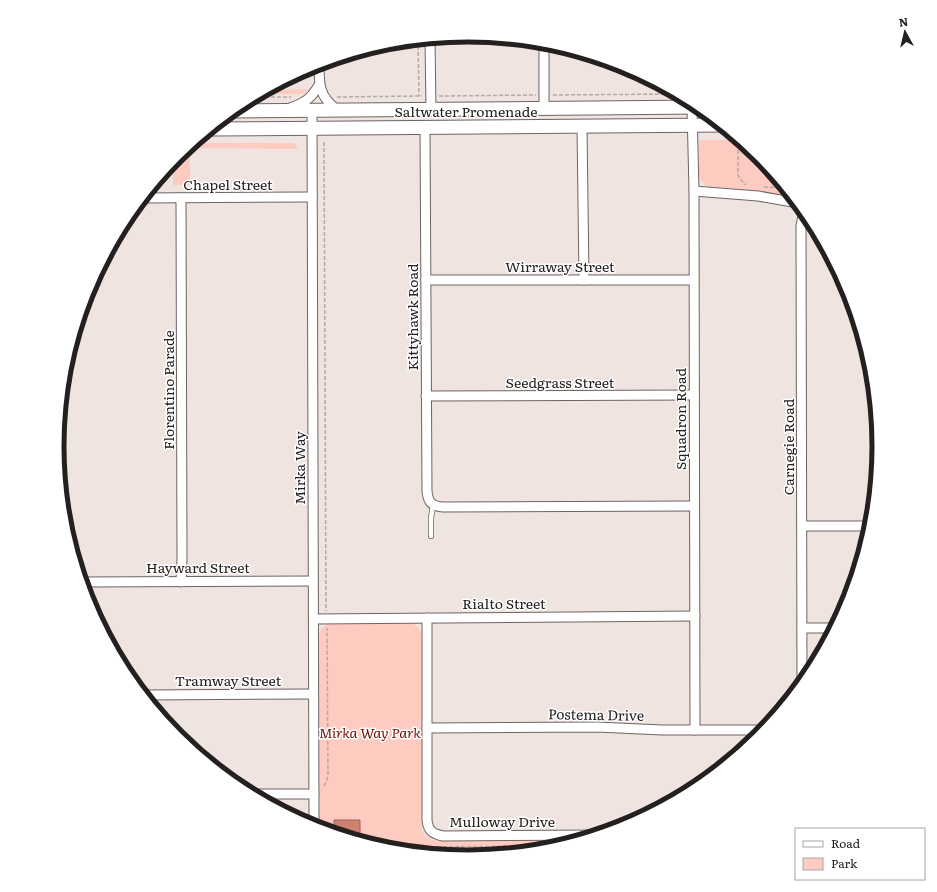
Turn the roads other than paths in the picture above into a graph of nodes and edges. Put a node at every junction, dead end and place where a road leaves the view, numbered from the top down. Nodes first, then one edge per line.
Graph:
1 (430, 44) edge
2 (544, 49) edge
3 (319, 71) edge
4 (319, 85) junction
5 (544, 102) junction
6 (336, 103) junction
7 (688, 107) edge
8 (431, 109) junction
9 (244, 110) edge
10 (284, 110) junction
11 (312, 110) junction
12 (695, 111) edge
13 (692, 125) junction
14 (714, 125) edge
15 (582, 126) junction
16 (425, 127) junction
17 (312, 128) junction
18 (218, 129) edge
19 (694, 190) junction
20 (312, 197) junction
21 (150, 198) edge
22 (181, 198) junction
23 (790, 202) edge
24 (802, 219) edge
25 (426, 280) junction
26 (584, 280) junction
27 (694, 280) junction
28 (694, 395) junction
29 (426, 396) junction
30 (433, 505) junction
31 (694, 506) junction
32 (802, 526) junction
33 (865, 526) edge
34 (431, 536) dead end
35 (313, 581) junction
36 (88, 582) edge
37 (181, 582) junction
38 (695, 616) junction
39 (427, 618) junction
40 (314, 619) junction
41 (802, 628) junction
42 (829, 628) edge
43 (802, 673) edge
44 (313, 694) junction
45 (151, 695) edge
46 (428, 728) junction
47 (695, 730) junction
48 (756, 730) edge
49 (263, 794) edge
50 (314, 794) junction
51 (314, 819) edge
52 (576, 835) edge

1 - 8 street
2 - 5 street
3 - 4 street
4 - 6 street
4 - 10 street
5 - 7 street, Saltwater Promenade
5 - 8 street, Saltwater Promenade
6 - 8 street, Saltwater Promenade
6 - 11 street, Saltwater Promenade
9 - 10 street, Saltwater Promenade
10 - 11 street, Saltwater Promenade
11 - 17 street, Mirka Way
12 - 13 street, Squadron Road
13 - 14 street, Saltwater Promenade
13 - 15 street, Saltwater Promenade
13 - 19 street, Squadron Road
15 - 16 street, Saltwater Promenade
15 - 26 street
16 - 17 street, Saltwater Promenade
16 - 25 street, Kittyhawk Road
17 - 18 street, Saltwater Promenade
17 - 20 street, Mirka Way
19 - 23 street
19 - 27 street, Squadron Road
20 - 22 street, Chapel Street
20 - 35 street, Mirka Way
21 - 22 street, Chapel Street
22 - 37 street, Florentino Parade
24 - 32 street, Carnegie Road
25 - 26 street, Wirraway Street
25 - 29 street, Kittyhawk Road
26 - 27 street, Wirraway Street
27 - 28 street, Squadron Road
28 - 29 street, Seedgrass Street
28 - 31 street, Squadron Road
29 - 30 street, Kittyhawk Road
30 - 31 street
30 - 34 lane, Kittyhawk Road
31 - 38 street, Squadron Road
32 - 33 street
32 - 41 street, Carnegie Road
35 - 37 street, Hayward Street
35 - 40 street, Mirka Way
36 - 37 street, Hayward Street
38 - 39 street, Rialto Street
38 - 47 street, Squadron Road
39 - 40 street, Rialto Street
39 - 46 street, Mulloway Drive
40 - 44 street, Mirka Way
41 - 42 street
41 - 43 street, Carnegie Road
44 - 45 street, Tramway Street
44 - 50 street, Mirka Way
46 - 47 street, Postema Drive
46 - 52 street, Mulloway Drive
47 - 48 street, Postema Drive
49 - 50 street
50 - 51 street, Mirka Way

